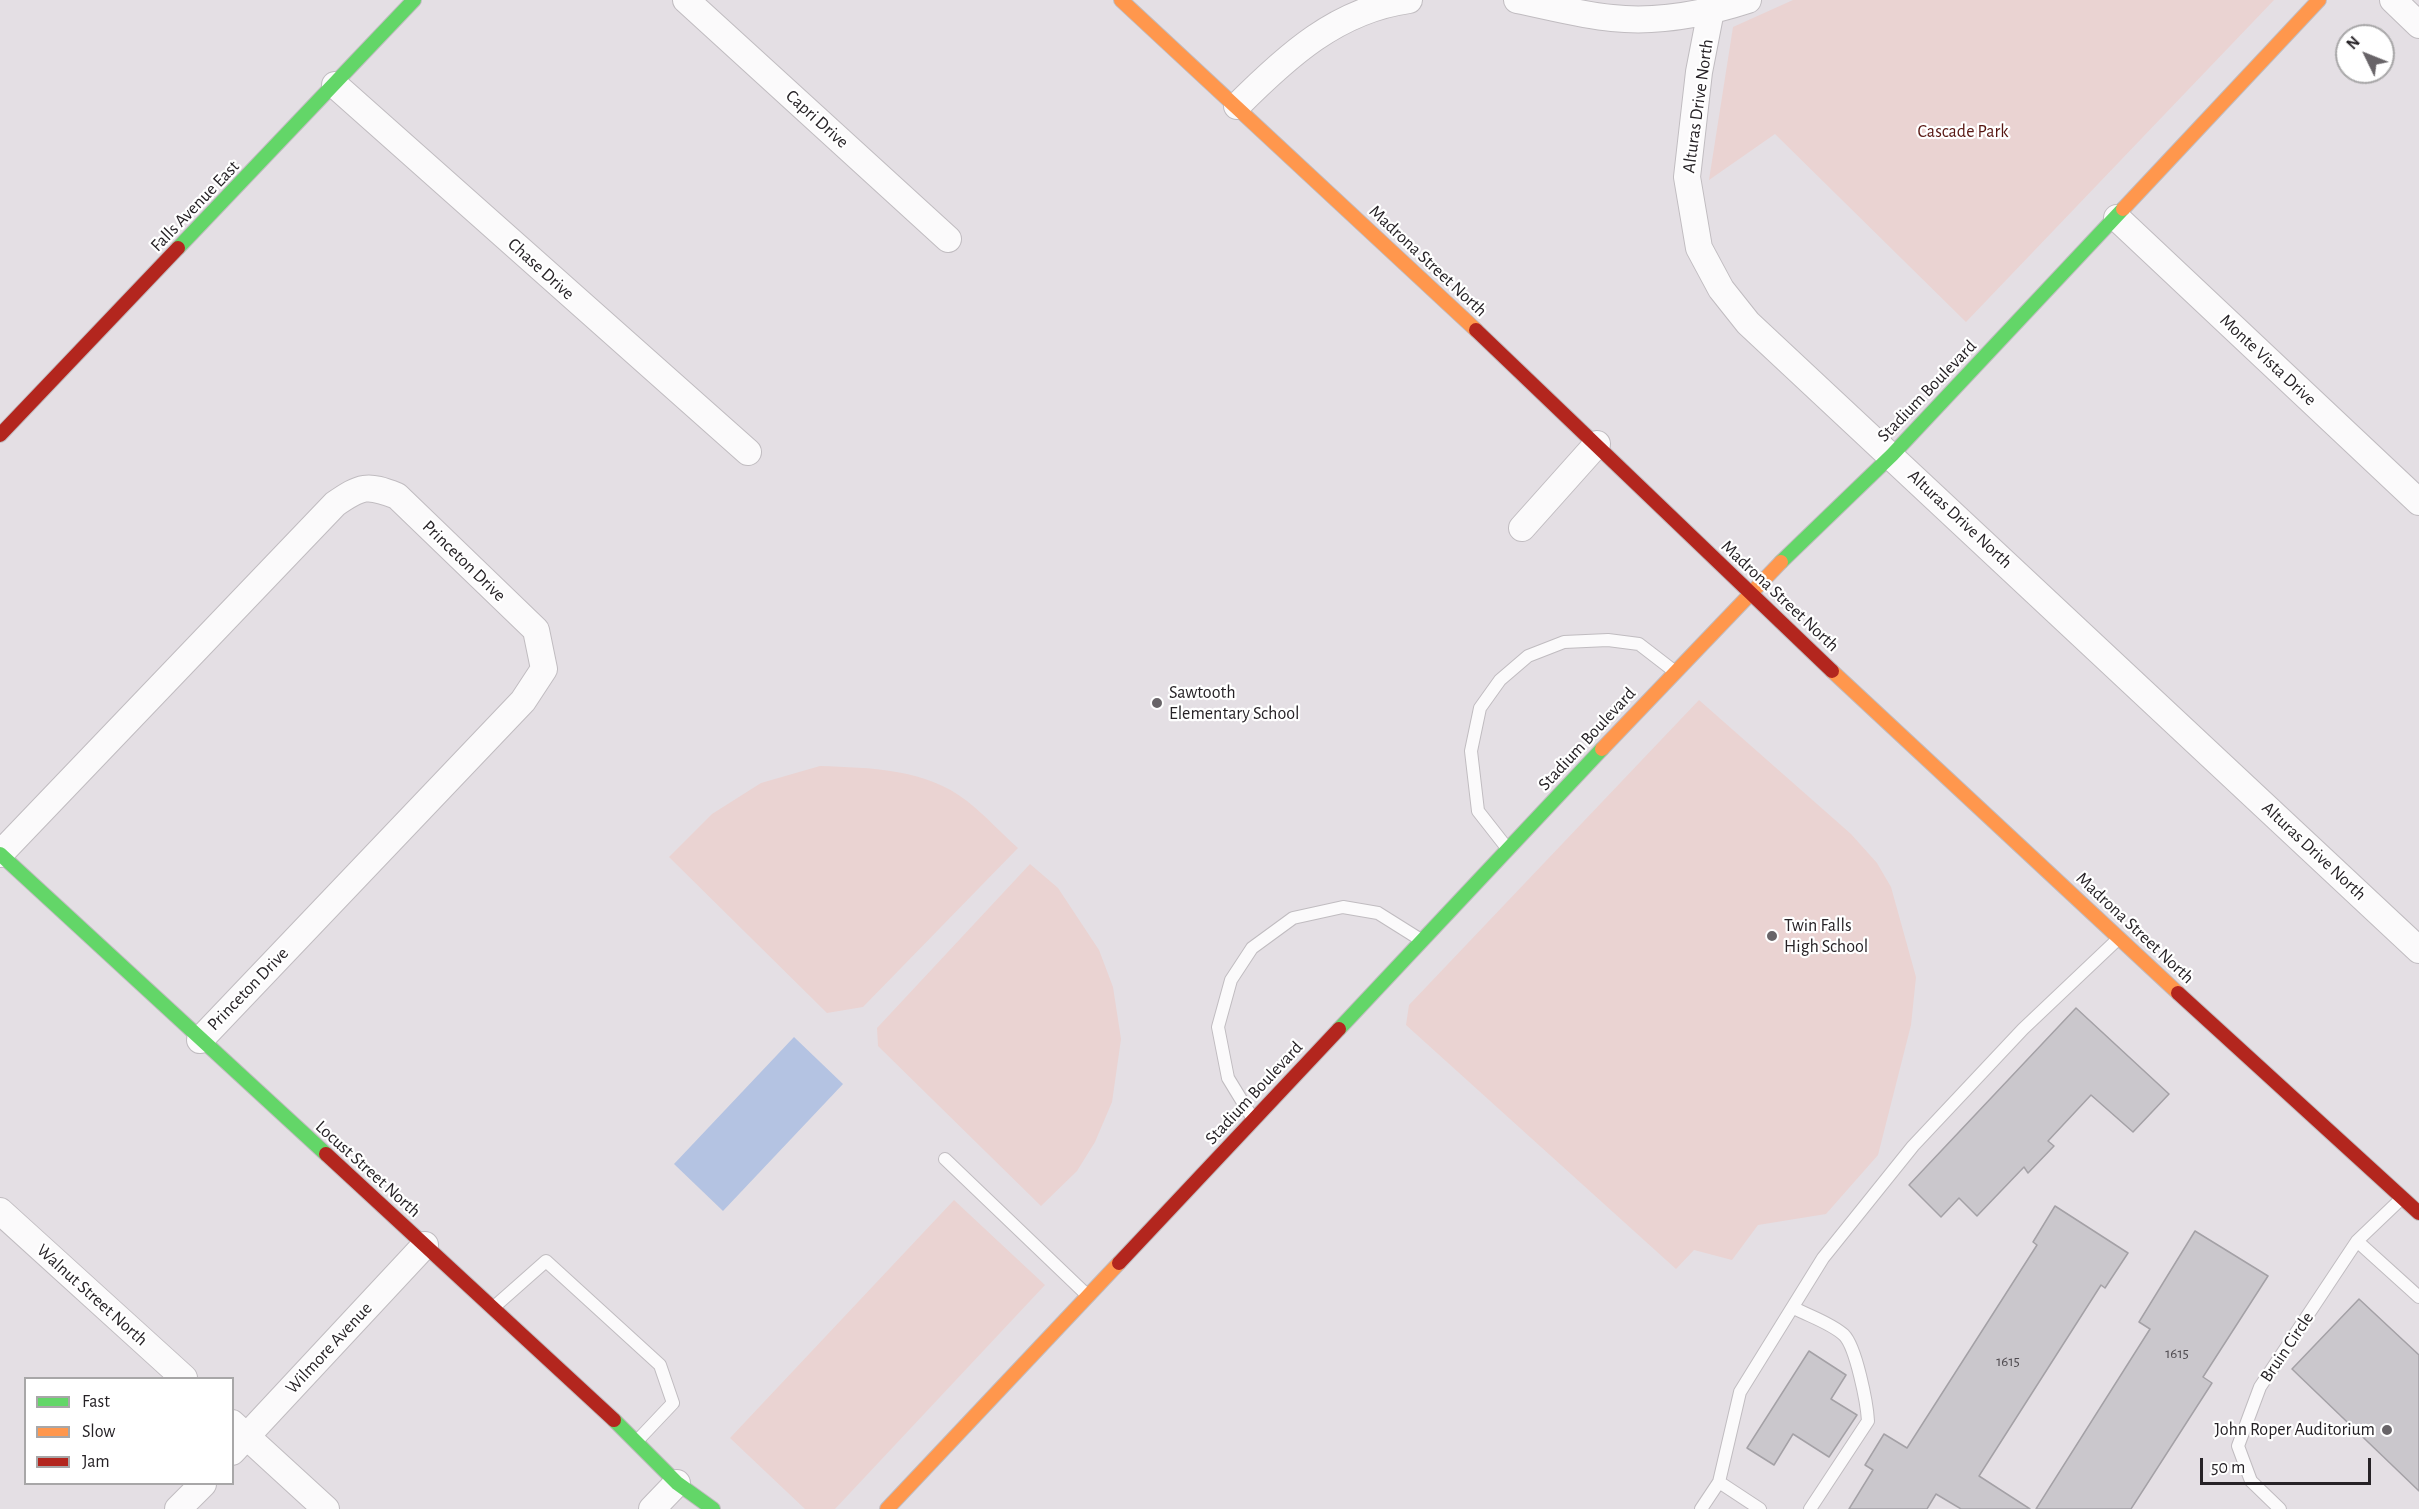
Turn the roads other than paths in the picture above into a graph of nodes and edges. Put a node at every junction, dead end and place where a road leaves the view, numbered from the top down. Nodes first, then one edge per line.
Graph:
1 (414, 0) edge
2 (686, 0) edge
3 (1121, 0) edge
4 (1517, 0) edge
5 (1748, 0) edge
6 (2319, 0) edge
7 (2393, 0) edge
8 (1392, 1) edge
9 (1713, 6) edge
10 (2419, 25) edge
11 (335, 85) junction
12 (1238, 106) junction
13 (2117, 218) junction
14 (948, 239) dead end
15 (0, 435) edge
16 (1597, 444) junction
17 (748, 452) dead end
18 (1892, 455) junction
19 (2419, 502) edge
20 (1522, 528) dead end
21 (1749, 593) junction
22 (1675, 672) junction
23 (1508, 849) junction
24 (0, 854) edge
25 (2118, 938) junction
26 (1422, 941) junction
27 (2419, 950) edge
28 (200, 1040) junction
29 (1253, 1120) junction
30 (945, 1159) dead end
31 (2402, 1197) junction
32 (0, 1211) edge
33 (2419, 1213) edge
34 (2357, 1241) junction
35 (425, 1245) junction
36 (1088, 1296) junction
37 (2419, 1297) edge
38 (493, 1308) junction
39 (1794, 1308) junction
40 (183, 1377) edge
41 (237, 1437) edge
42 (637, 1441) junction
43 (677, 1482) junction
44 (1719, 1482) junction
45 (201, 1485) edge
46 (178, 1509) edge
47 (326, 1509) edge
48 (652, 1509) edge
49 (713, 1509) edge
50 (887, 1509) edge
51 (1701, 1509) edge
52 (1760, 1509) edge
53 (1810, 1509) edge
54 (2280, 1509) edge

1 - 11 street, Falls Avenue East
2 - 14 street, Capri Drive
3 - 12 street, Madrona Street North
4 - 9 street
5 - 9 street
6 - 13 street, Stadium Boulevard
7 - 10 street
8 - 12 street
9 - 18 street, Alturas Drive North
11 - 15 street, Falls Avenue East
11 - 17 street, Chase Drive
12 - 16 street, Madrona Street North
13 - 18 street, Stadium Boulevard
13 - 19 street, Monte Vista Drive
16 - 20 street
16 - 21 street, Madrona Street North
18 - 21 street, Stadium Boulevard
18 - 27 street, Alturas Drive North
21 - 22 street, Stadium Boulevard
21 - 25 street, Madrona Street North
22 - 23 street, Stadium Boulevard
22 - 23 lane
23 - 26 street, Stadium Boulevard
24 - 28 street, Locust Street North
24 - 28 street, Princeton Drive
25 - 31 street, Madrona Street North
25 - 39 lane
26 - 29 street, Stadium Boulevard
26 - 29 lane
28 - 35 street, Locust Street North
29 - 36 street, Stadium Boulevard
30 - 36 lane
31 - 33 street, Madrona Street North
31 - 34 lane, Bruin Circle
32 - 40 street, Walnut Street North
34 - 37 lane
34 - 54 lane, Bruin Circle
35 - 38 street, Locust Street North
35 - 41 street, Wilmore Avenue
36 - 50 street, Stadium Boulevard
38 - 42 street, Locust Street North
38 - 42 lane
39 - 44 lane
39 - 53 lane
41 - 47 street
42 - 43 street, Locust Street North
43 - 48 street
43 - 49 street, Locust Street North
44 - 51 lane
44 - 52 lane
45 - 46 street

